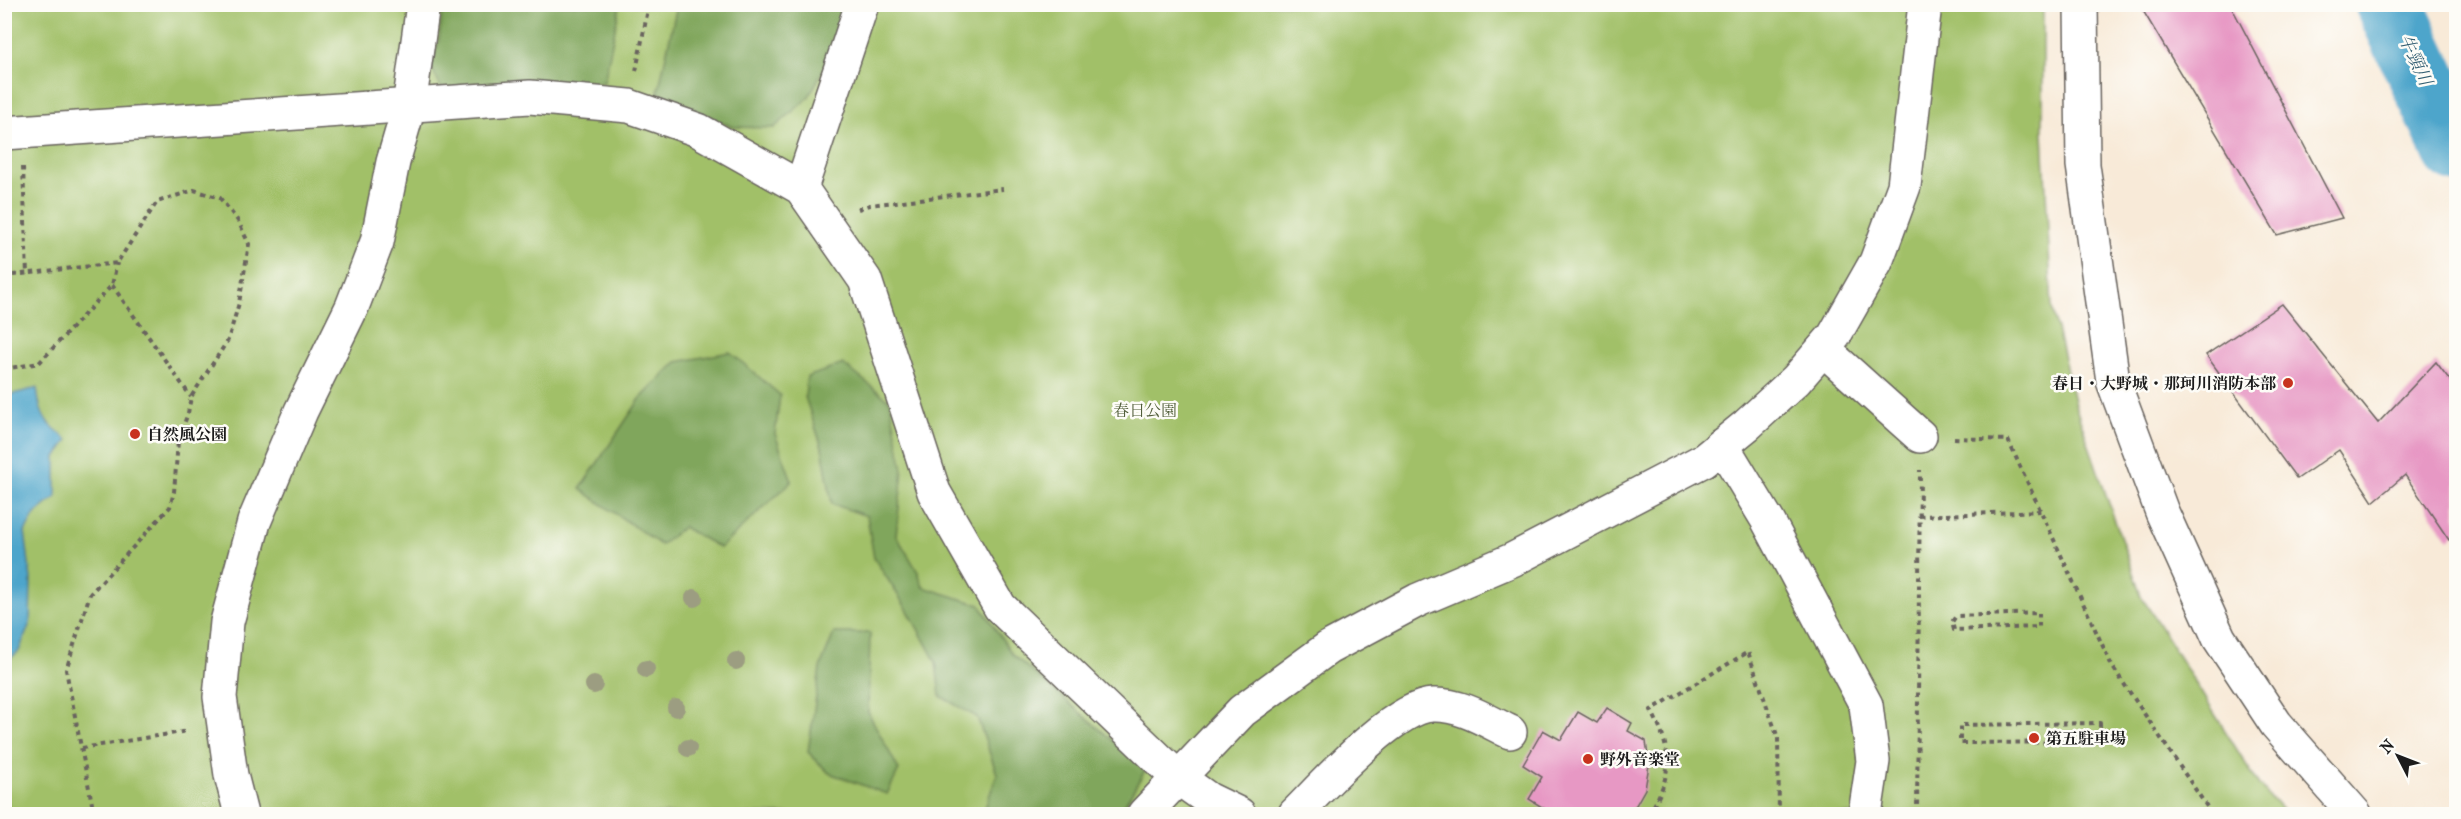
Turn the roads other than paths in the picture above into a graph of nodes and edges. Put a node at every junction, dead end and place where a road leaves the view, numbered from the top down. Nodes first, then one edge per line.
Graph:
1 (423, 4) edge
2 (862, 4) edge
3 (1925, 4) edge
4 (2081, 4) edge
5 (409, 107) junction
6 (13, 132) edge
7 (801, 188) junction
8 (1822, 349) junction
9 (1920, 436) road end
10 (1722, 445) junction
11 (1510, 732) dead end
12 (1177, 777) junction
13 (241, 814) edge
14 (1144, 814) edge
15 (1239, 814) edge
16 (1295, 814) edge
17 (1865, 814) edge
18 (2355, 814) edge

1 - 5 street
2 - 7 street
3 - 8 street
4 - 18 street
5 - 6 street
5 - 7 street
5 - 13 street
7 - 12 street
8 - 9 street
8 - 10 street
10 - 12 street
10 - 17 street
11 - 16 street
12 - 14 street
12 - 15 street

